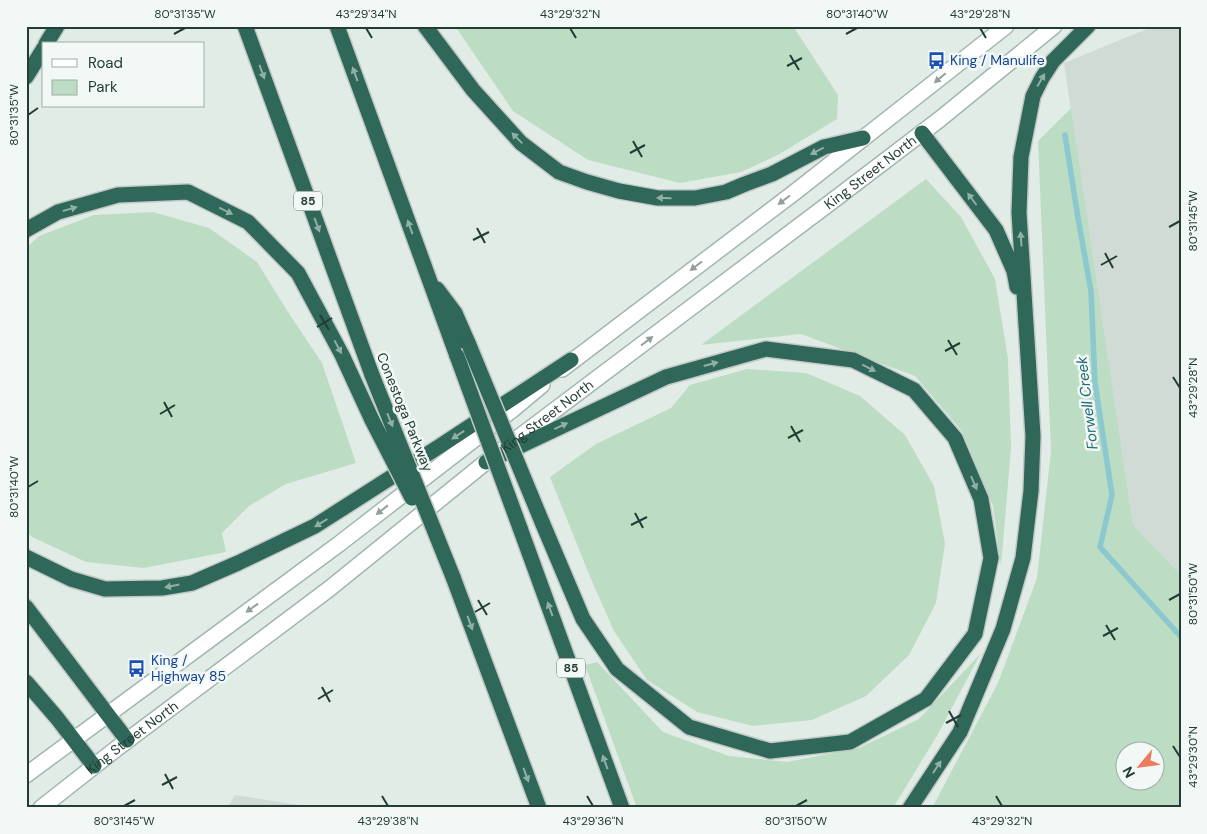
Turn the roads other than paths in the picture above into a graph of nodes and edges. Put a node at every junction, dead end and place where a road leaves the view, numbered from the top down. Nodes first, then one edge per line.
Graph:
1 (57, 26) edge
2 (245, 26) edge
3 (337, 26) edge
4 (425, 26) edge
5 (1006, 26) edge
6 (1054, 26) edge
7 (1088, 26) edge
8 (47, 42) edge
9 (42, 51) edge
10 (26, 77) edge
11 (922, 132) junction
12 (863, 138) junction
13 (26, 230) edge
14 (426, 273) junction
15 (1028, 340) junction
16 (571, 360) junction
17 (486, 462) junction
18 (26, 557) edge
19 (453, 577) junction
20 (26, 607) edge
21 (26, 682) edge
22 (108, 714) junction
23 (73, 740) junction
24 (127, 740) junction
25 (94, 766) junction
26 (26, 775) edge
27 (41, 808) edge
28 (538, 808) edge
29 (622, 808) edge
30 (910, 808) edge

1 - 8 highway
2 -> 19 highway, Conestoga Parkway / 85, bridge
14 -> 3 highway, 85
12 -> 4 highway
5 -> 12 main road, King Street North
6 - 11 main road, King Street North
15 -> 7 highway
9 - 10 highway
15 -> 11 highway
17 -> 11 main road, King Street North
12 -> 16 main road, King Street North
13 -> 19 highway, bridge
17 -> 14 highway, bridge
29 -> 14 highway, 85, bridge
30 -> 15 highway
16 -> 18 highway
16 -> 22 main road, King Street North
17 - 24 main road, King Street North
19 -> 28 highway, Conestoga Parkway / 85
20 - 22 highway
21 - 23 highway
22 - 23 main road, King Street North
22 - 24 highway
23 - 25 highway
23 - 26 main road, King Street North
24 - 25 main road, King Street North
25 - 27 main road, King Street North

